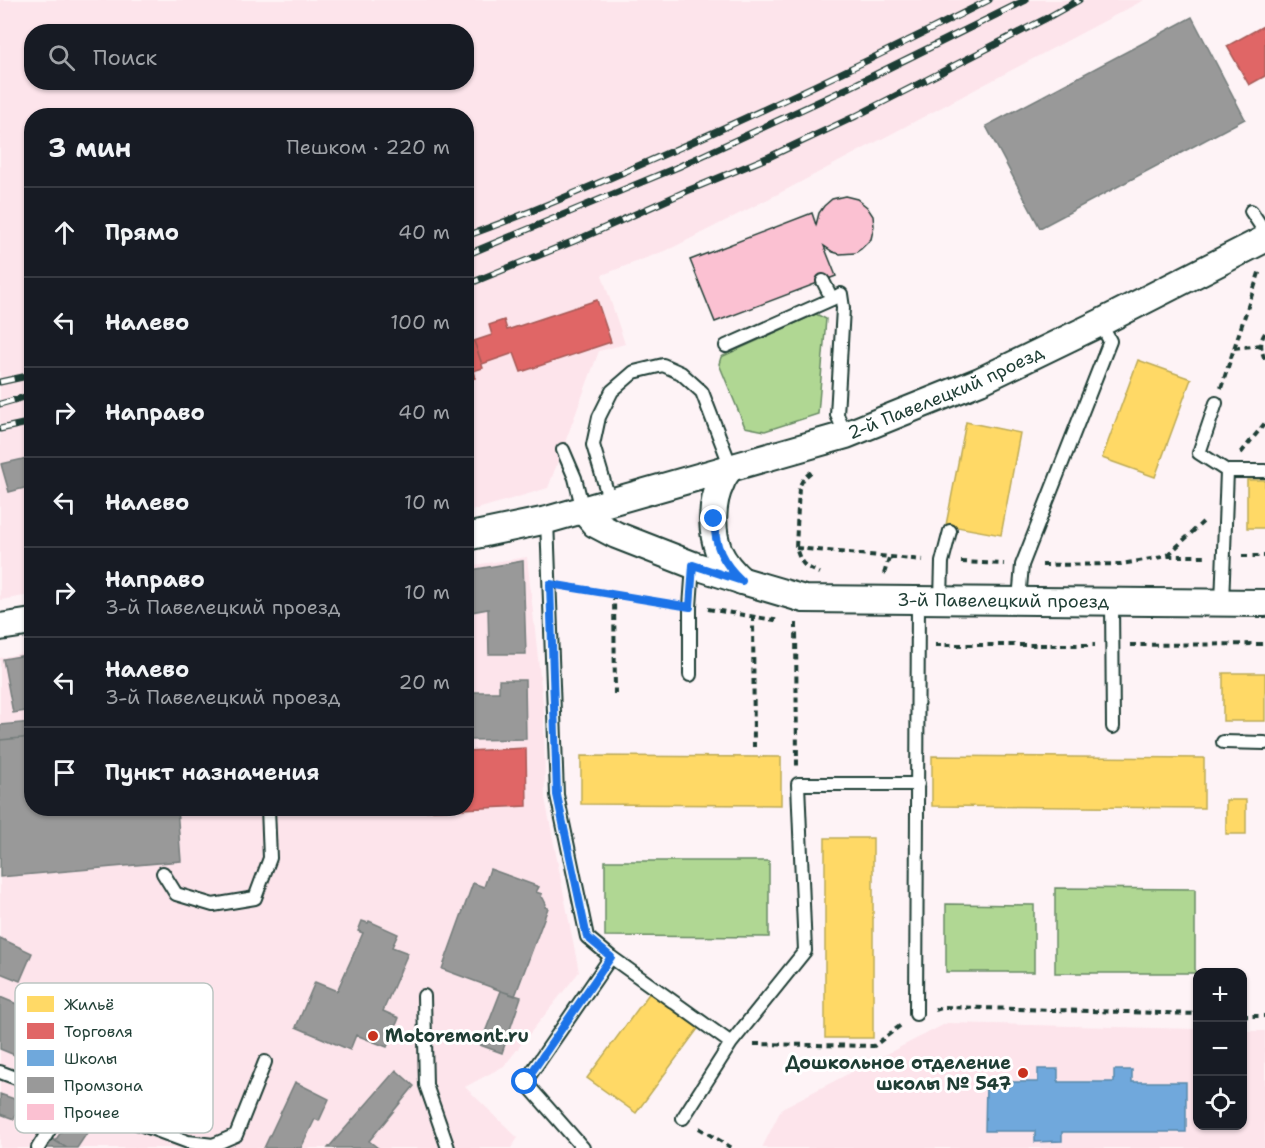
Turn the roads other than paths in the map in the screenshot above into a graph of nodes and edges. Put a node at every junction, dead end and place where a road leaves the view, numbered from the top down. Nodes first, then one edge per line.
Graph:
1 (1251, 211) dead end
2 (1265, 232) edge
3 (1264, 251) edge
4 (823, 280) dead end
5 (832, 299) junction
6 (1100, 323) junction
7 (726, 346) dead end
8 (1216, 403) road end
9 (846, 435) junction
10 (562, 450) dead end
11 (731, 467) junction
12 (1227, 471) junction
13 (1265, 471) edge
14 (610, 502) junction
15 (584, 510) junction
16 (547, 520) junction
17 (950, 531) dead end
18 (474, 535) edge
19 (693, 565) junction
20 (742, 581) junction
21 (929, 600) junction
22 (1020, 600) junction
23 (1112, 602) junction
24 (1222, 603) junction
25 (1265, 603) edge
26 (24, 623) edge
27 (0, 627) edge
28 (690, 675) dead end
29 (1113, 727) dead end
30 (1223, 742) dead end
31 (1265, 743) edge
32 (918, 784) junction
33 (267, 816) edge
34 (164, 873) dead end
35 (611, 957) junction
36 (424, 996) dead end
37 (916, 1014) road end
38 (731, 1043) junction
39 (265, 1062) dead end
40 (0, 1072) edge
41 (15, 1078) edge
42 (683, 1118) road end
43 (47, 1133) edge
44 (164, 1133) edge
45 (38, 1148) edge
46 (448, 1148) edge
47 (583, 1148) edge

1 - 2 lane
3 - 6 street, 2-й Павелецкий проезд
4 - 5 lane
5 - 7 lane
5 - 9 lane
6 - 9 street, 2-й Павелецкий проезд
6 - 22 lane
8 - 12 lane
9 - 11 street, 2-й Павелецкий проезд
10 - 15 lane
11 - 14 street, 2-й Павелецкий проезд
11 - 14 lane
11 - 20 street
12 - 13 lane
12 - 24 lane
14 - 15 street, 2-й Павелецкий проезд
15 - 16 street, 2-й Павелецкий проезд
15 - 19 street, 3-й Павелецкий проезд
16 - 18 street, 2-й Павелецкий проезд
16 - 35 lane
17 - 21 lane
19 - 20 street, 3-й Павелецкий проезд
19 - 28 lane
20 - 21 street, 3-й Павелецкий проезд
21 - 22 street, 3-й Павелецкий проезд
21 - 32 lane
22 - 23 street, 3-й Павелецкий проезд
23 - 24 street, 3-й Павелецкий проезд
23 - 29 lane
24 - 25 street, 3-й Павелецкий проезд
26 - 27 street
30 - 31 lane
32 - 37 lane
32 - 38 lane
33 - 34 lane
35 - 38 lane
35 - 47 lane
36 - 46 lane
38 - 42 lane
39 - 44 lane
40 - 41 lane
43 - 45 lane

